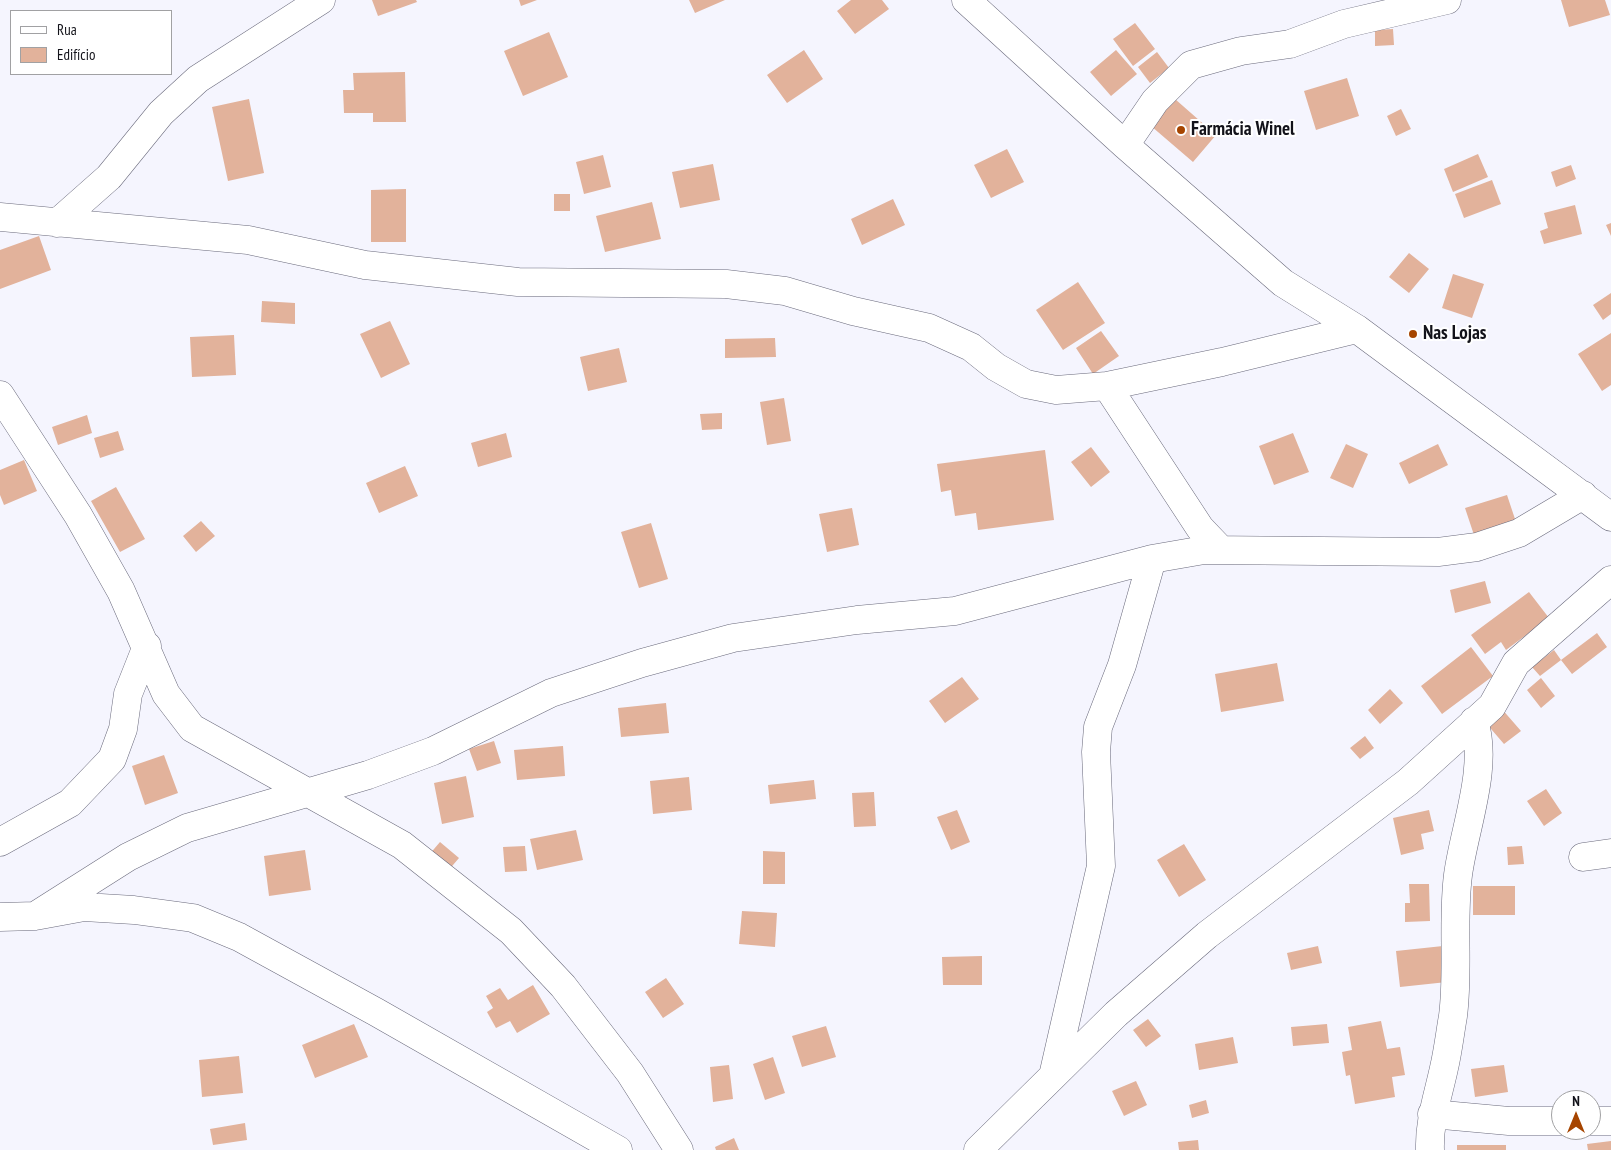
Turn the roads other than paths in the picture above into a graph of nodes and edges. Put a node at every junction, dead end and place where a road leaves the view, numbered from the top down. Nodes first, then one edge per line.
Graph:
1 (321, 0) edge
2 (966, 0) edge
3 (1447, 0) edge
4 (1124, 145) junction
5 (0, 217) edge
6 (57, 223) junction
7 (1357, 329) junction
8 (1107, 386) junction
9 (0, 395) edge
10 (1583, 495) junction
11 (1611, 517) edge
12 (1222, 550) junction
13 (1152, 559) junction
14 (1611, 580) edge
15 (146, 646) junction
16 (1474, 721) junction
17 (306, 793) junction
18 (0, 842) edge
19 (1611, 853) edge
20 (1583, 857) dead end
21 (35, 916) junction
22 (0, 917) edge
23 (1053, 1076) junction
24 (1432, 1114) junction
25 (1551, 1120) edge
26 (618, 1150) edge
27 (679, 1150) edge
28 (978, 1150) edge
29 (1430, 1150) edge

1 - 6 street
2 - 4 street
3 - 4 street
4 - 7 street
5 - 6 street
6 - 8 street
7 - 8 street
7 - 10 street
8 - 12 street
9 - 15 street
10 - 11 street
10 - 12 street
12 - 13 street
13 - 17 street
13 - 23 street
14 - 16 street
15 - 17 street
15 - 18 street
16 - 23 street
16 - 24 street
17 - 21 street
17 - 27 street
19 - 20 street
21 - 22 street
21 - 26 street
23 - 28 street
24 - 25 street
24 - 29 street

